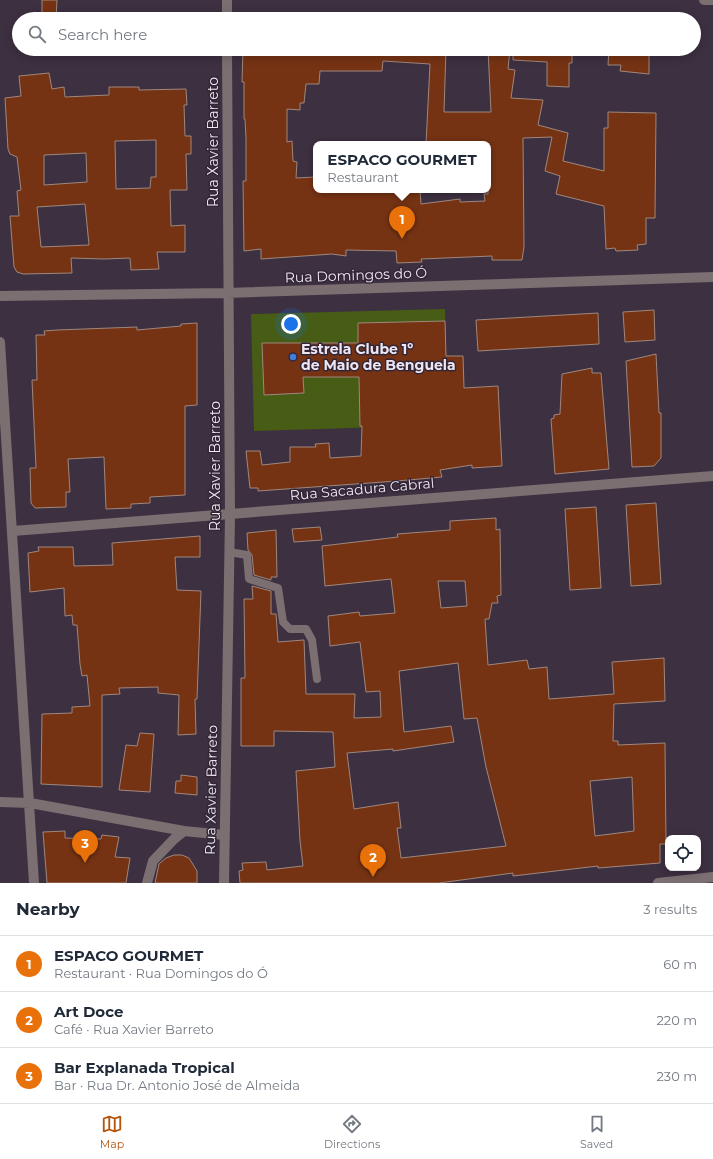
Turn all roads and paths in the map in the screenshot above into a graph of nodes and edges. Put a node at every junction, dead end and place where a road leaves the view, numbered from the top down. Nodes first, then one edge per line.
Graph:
1 (227, 0) edge
2 (704, 0) edge
3 (713, 0) edge
4 (227, 12) edge
5 (227, 56) edge
6 (713, 277) edge
7 (227, 292) junction
8 (0, 296) edge
9 (0, 342) edge
10 (713, 476) edge
11 (230, 515) junction
12 (13, 531) junction
13 (229, 552) junction
14 (317, 679) dead end
15 (0, 802) edge
16 (30, 803) junction
17 (184, 831) junction
18 (224, 835) junction
19 (713, 877) edge
20 (34, 883) edge
21 (147, 883) edge
22 (224, 883) edge
23 (658, 883) edge

1 - 4 street
2 - 3 street
5 - 7 street, Rua Xavier Barreto
6 - 7 street, Rua Domingos do Ó
7 - 8 street, Rua Domingos do Ó
7 - 11 street, Rua Xavier Barreto
9 - 12 street
10 - 11 street, Rua Sacadura Cabral
11 - 12 street, Rua Sacadura Cabral
11 - 13 street, Rua Xavier Barreto
12 - 16 street
13 - 14 lane
13 - 18 street, Rua Xavier Barreto
15 - 16 street
16 - 17 street
16 - 20 street
17 - 18 street
17 - 21 street
18 - 22 street, Rua Xavier Barreto
19 - 23 street

